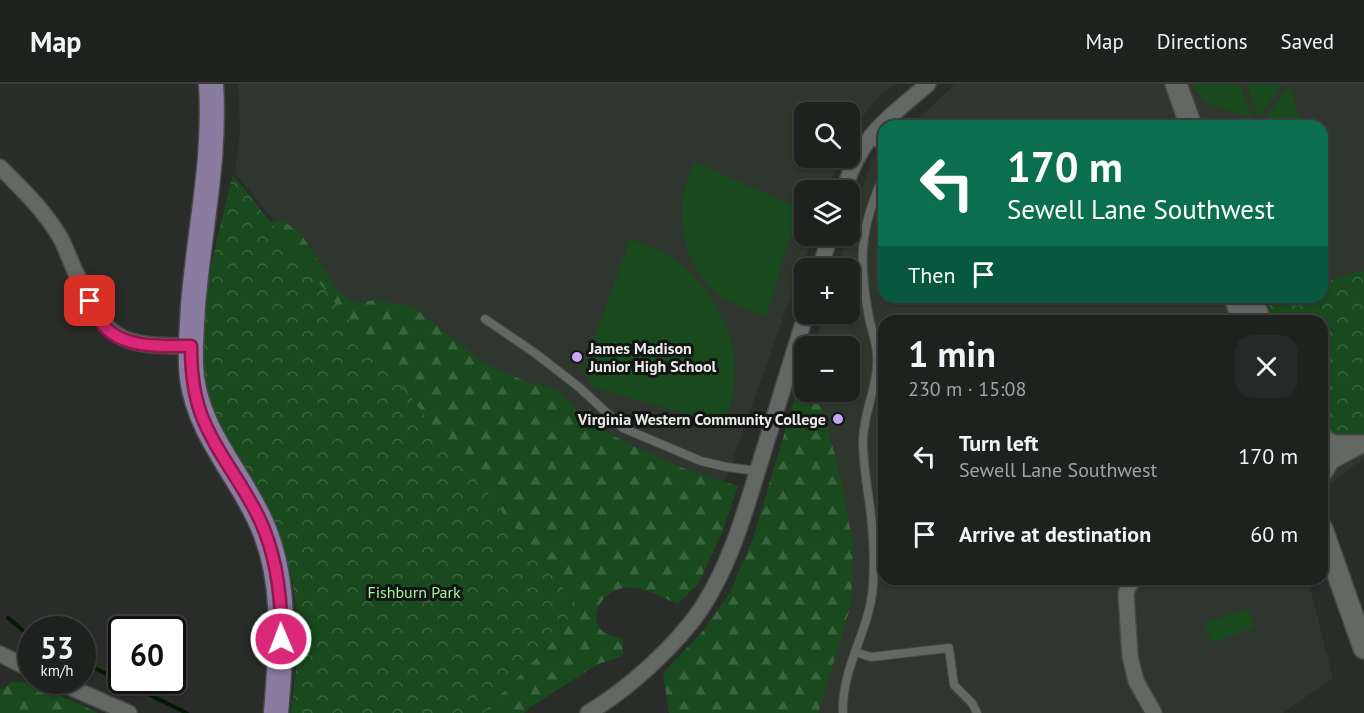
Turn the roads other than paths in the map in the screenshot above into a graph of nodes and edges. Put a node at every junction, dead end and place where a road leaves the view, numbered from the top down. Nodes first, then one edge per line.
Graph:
1 (211, 84) edge
2 (928, 84) edge
3 (1162, 84) edge
4 (1176, 84) edge
5 (887, 120) edge
6 (1175, 120) edge
7 (1189, 120) edge
8 (878, 128) edge
9 (870, 137) junction
10 (878, 143) edge
11 (0, 167) edge
12 (848, 180) edge
13 (878, 190) edge
14 (485, 319) dead end
15 (803, 324) edge
16 (191, 346) junction
17 (1328, 440) edge
18 (1364, 443) edge
19 (1328, 465) edge
20 (758, 471) junction
21 (1328, 546) edge
22 (1130, 585) edge
23 (1364, 648) edge
24 (855, 652) junction
25 (0, 654) edge
26 (18, 663) edge
27 (86, 694) edge
28 (276, 711) edge
29 (129, 713) edge
30 (588, 713) edge
31 (843, 713) edge
32 (977, 713) edge
33 (1154, 713) edge

1 - 16 main road
2 - 5 street
3 - 6 main road
4 - 7 main road
8 - 9 street
9 - 10 lane
9 - 12 street
11 - 16 street
13 - 24 lane
14 - 20 lane
15 - 20 street
16 - 28 main road
17 - 18 street
18 - 19 street
20 - 30 street
21 - 23 main road
22 - 33 street
24 - 31 lane
24 - 32 lane
25 - 26 street
27 - 29 street

